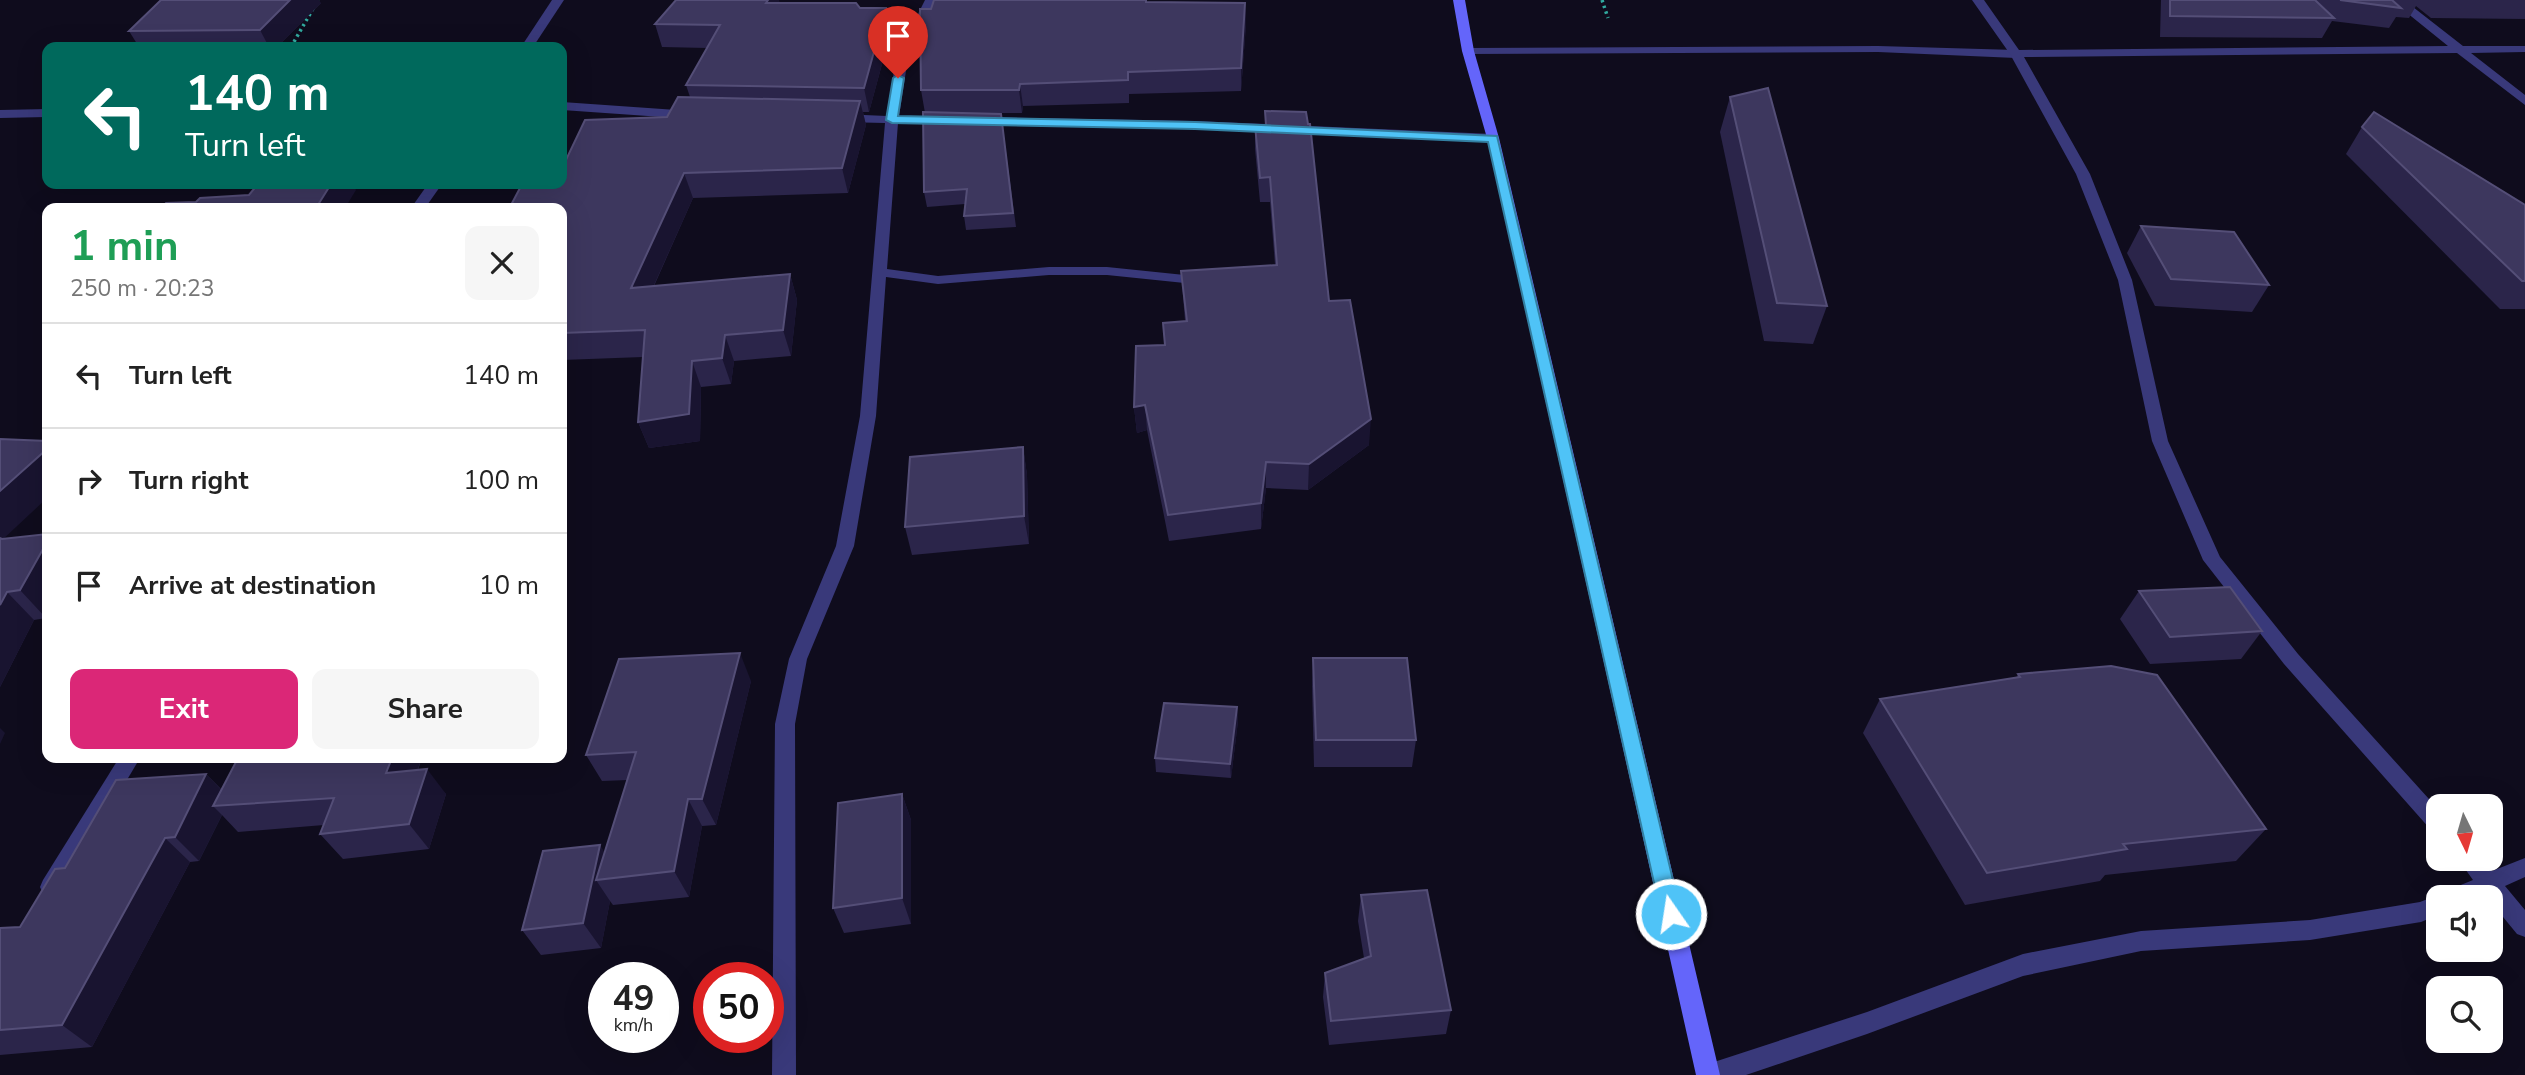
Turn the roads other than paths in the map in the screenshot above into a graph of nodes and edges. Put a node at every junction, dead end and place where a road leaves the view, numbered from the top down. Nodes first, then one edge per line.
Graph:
1 (558, 0) edge
2 (931, 0) edge
3 (1460, 0) edge
4 (1978, 0) edge
5 (2397, 0) edge
6 (530, 42) edge
7 (2525, 49) edge
8 (2460, 50) junction
9 (1468, 51) junction
10 (2017, 54) junction
11 (2525, 101) edge
12 (567, 106) edge
13 (42, 113) edge
14 (0, 114) edge
15 (707, 115) edge
16 (826, 118) edge
17 (892, 120) junction
18 (1493, 138) junction
19 (880, 272) junction
20 (1220, 283) edge
21 (127, 763) edge
22 (2426, 811) edge
23 (2525, 867) edge
24 (2480, 872) edge
25 (2489, 883) junction
26 (2484, 885) edge
27 (43, 900) edge
28 (2426, 910) edge
29 (2525, 927) edge
30 (784, 1075) edge
31 (1709, 1075) edge

1 - 6 street
2 - 17 street
3 - 9 main road
4 - 10 street
5 - 8 street
7 - 8 street
8 - 10 street
8 - 11 street
9 - 10 street
9 - 18 main road
10 - 22 street
12 - 15 street
13 - 14 street
16 - 17 street
17 - 18 street
17 - 19 street
18 - 31 main road
19 - 20 street
19 - 30 street
21 - 27 street
23 - 25 street
24 - 25 street
25 - 26 street
25 - 29 street
28 - 31 street

